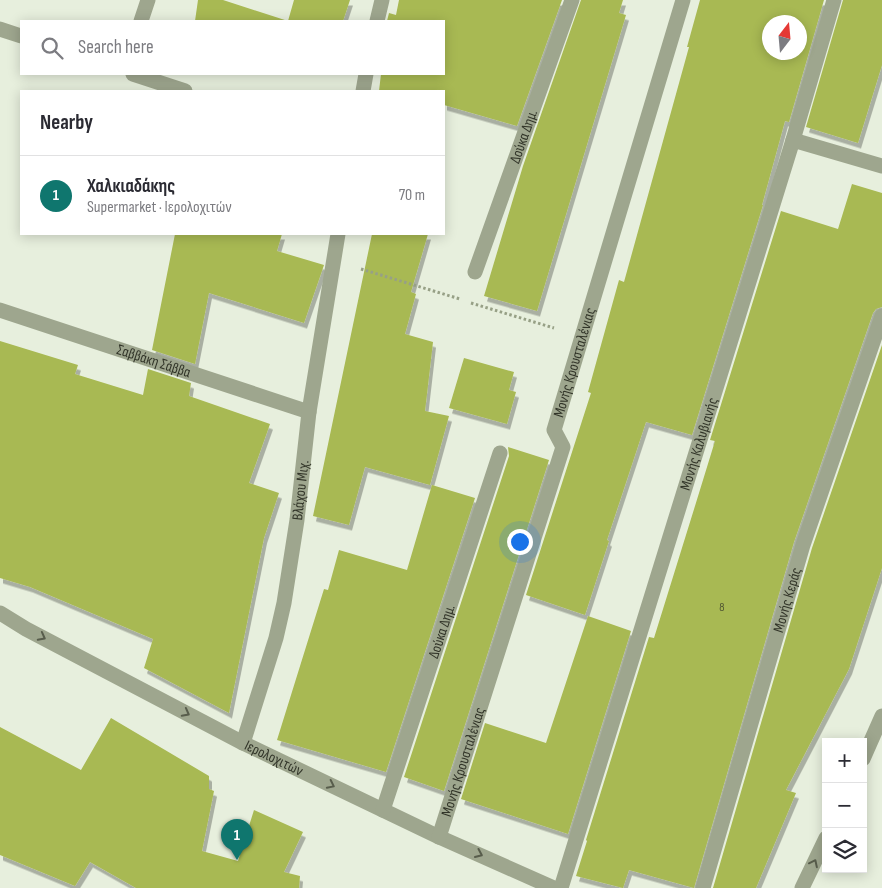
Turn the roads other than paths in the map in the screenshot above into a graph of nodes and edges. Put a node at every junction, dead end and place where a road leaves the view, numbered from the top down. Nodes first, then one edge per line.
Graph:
1 (148, 0) edge
2 (382, 0) edge
3 (572, 0) edge
4 (682, 0) edge
5 (834, 0) edge
6 (141, 20) edge
7 (377, 20) edge
8 (0, 29) edge
9 (20, 36) edge
10 (136, 75) edge
11 (366, 75) edge
12 (181, 90) edge
13 (362, 90) edge
14 (793, 140) junction
15 (882, 166) edge
16 (338, 235) edge
17 (475, 272) dead end
18 (0, 310) edge
19 (882, 316) edge
20 (309, 412) junction
21 (500, 453) dead end
22 (0, 613) edge
23 (882, 716) edge
24 (243, 743) junction
25 (867, 750) edge
26 (384, 810) junction
27 (439, 836) junction
28 (822, 846) edge
29 (554, 888) edge
30 (561, 888) edge
31 (703, 888) edge
32 (802, 888) edge

1 - 6 street
2 - 7 street
3 - 17 street, Δούκα Δημ.
4 - 27 street, Μονής Κρουσταλένιας
5 - 14 street, Μονής Καλυβιανής
8 - 9 street
10 - 12 street
11 - 13 street
14 - 15 street
14 - 30 street, Μονής Καλυβιανής
16 - 20 street, Βλάχου Μιχ.
18 - 20 street, Σαββάκη Σάββα
19 - 31 street, Μονής Κεράς
20 - 24 street, Βλάχου Μιχ.
21 - 26 street, Δούκα Δημ.
22 -> 24 street, Ιερολοχιτών
23 - 25 street
24 -> 26 street, Ιερολοχιτών
26 - 27 street, Ιερολοχιτών
27 -> 29 street, Ιερολοχιτών
32 -> 28 street

